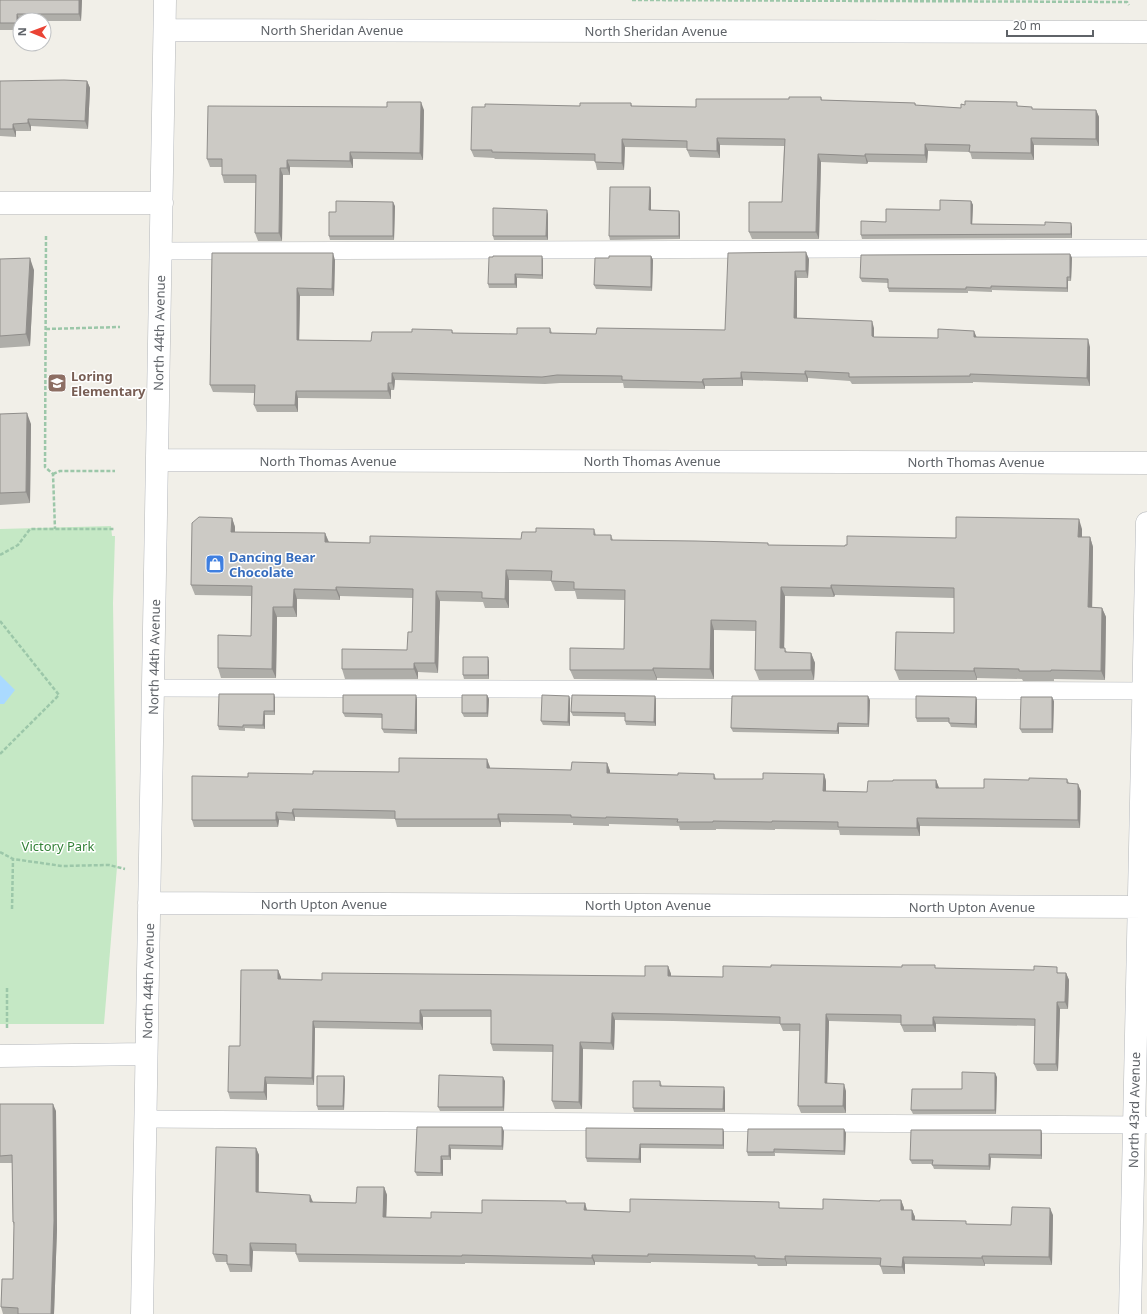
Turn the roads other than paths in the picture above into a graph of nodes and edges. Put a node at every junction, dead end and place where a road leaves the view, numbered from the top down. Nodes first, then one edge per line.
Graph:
1 (165, 0) edge
2 (165, 30) junction
3 (1147, 32) edge
4 (0, 203) edge
5 (162, 203) junction
6 (1147, 248) edge
7 (161, 251) junction
8 (157, 460) junction
9 (1147, 463) edge
10 (1147, 523) edge
11 (153, 688) junction
12 (1145, 691) edge
13 (150, 903) junction
14 (1143, 907) edge
15 (146, 1054) junction
16 (0, 1056) edge
17 (145, 1119) junction
18 (1141, 1125) edge
19 (142, 1314) edge
20 (1130, 1314) edge

1 - 2 street, North 44th Avenue
2 - 3 street, North Sheridan Avenue
2 - 5 street, North 44th Avenue
4 - 5 street
5 - 7 street, North 44th Avenue
6 - 7 lane
7 - 8 street, North 44th Avenue
8 - 9 street, North Thomas Avenue
8 - 11 street, North 44th Avenue
10 - 12 street, North 43rd Avenue
11 - 12 lane
11 - 13 street, North 44th Avenue
12 - 14 street, North 43rd Avenue
13 - 14 street, North Upton Avenue
13 - 15 street, North 44th Avenue
14 - 18 street, North 43rd Avenue
15 - 16 street
15 - 17 street, North 44th Avenue
17 - 18 lane
17 - 19 street, North 44th Avenue
18 - 20 street, North 43rd Avenue

